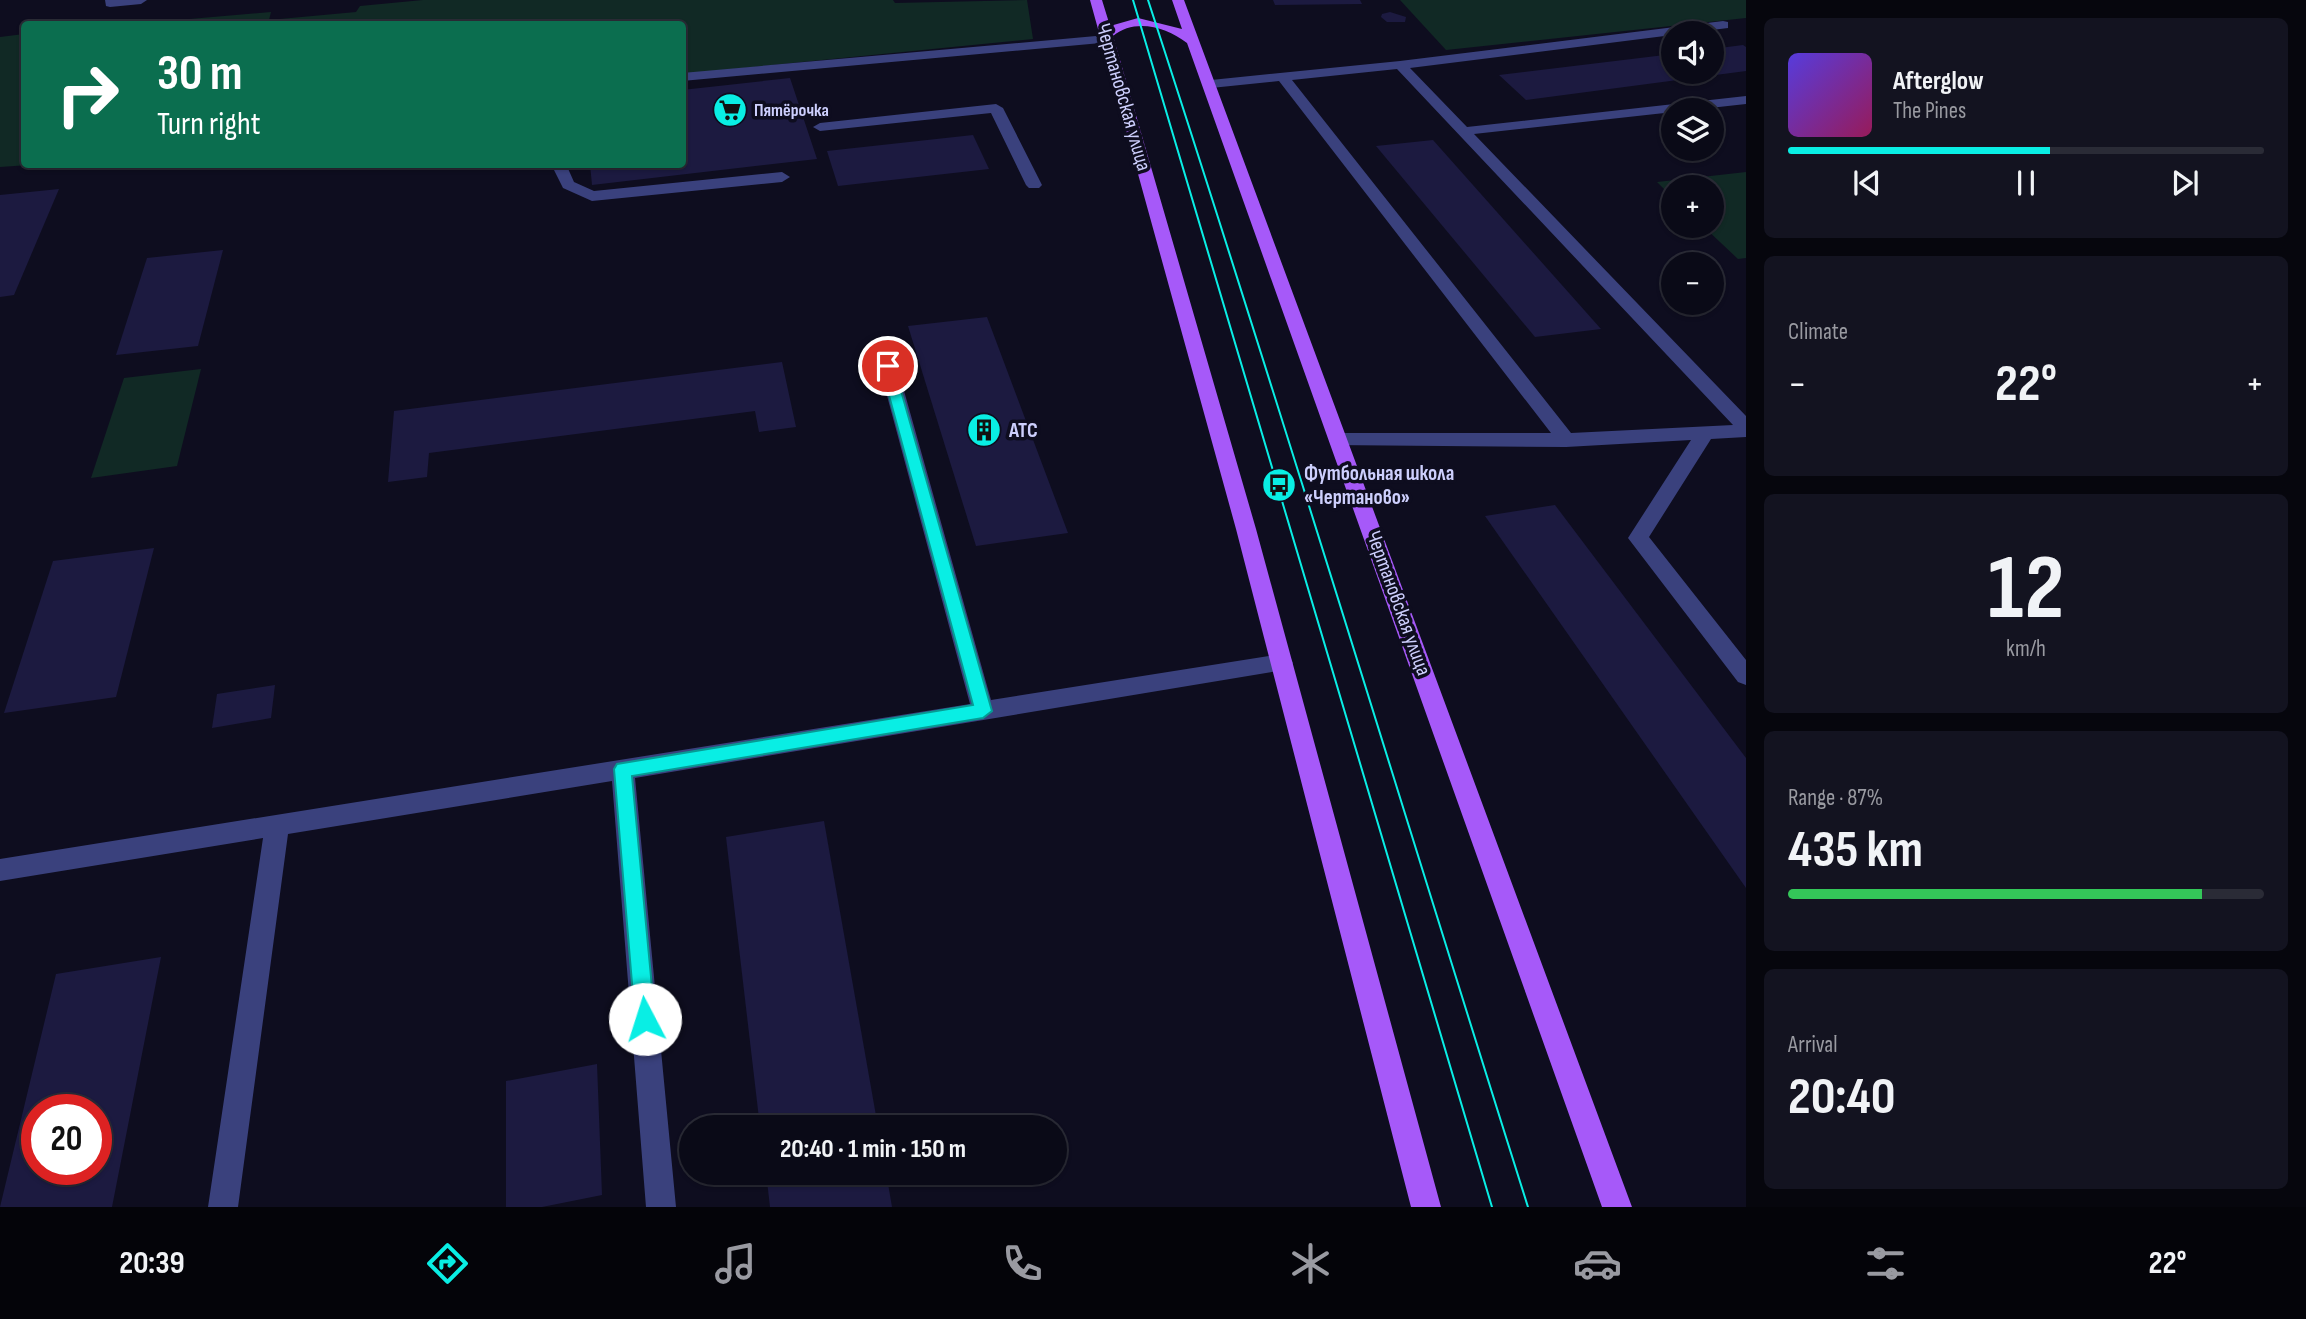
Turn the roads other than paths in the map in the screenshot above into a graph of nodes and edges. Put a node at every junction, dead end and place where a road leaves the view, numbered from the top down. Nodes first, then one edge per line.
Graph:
1 (111, 0) edge
2 (141, 0) edge
3 (1096, 0) edge
4 (1178, 0) edge
5 (1661, 32) edge
6 (1107, 37) junction
7 (1195, 43) junction
8 (1400, 65) junction
9 (1282, 76) junction
10 (686, 77) edge
11 (1211, 84) junction
12 (1746, 100) edge
13 (820, 127) dead end
14 (1466, 131) junction
15 (560, 168) edge
16 (782, 177) dead end
17 (1034, 185) dead end
18 (888, 366) dead end
19 (1746, 429) edge
20 (1705, 433) junction
21 (1338, 440) junction
22 (1566, 440) junction
23 (1282, 663) junction
24 (1744, 671) edge
25 (983, 711) junction
26 (623, 769) junction
27 (277, 825) junction
28 (0, 870) edge
29 (223, 1207) edge
30 (661, 1207) edge
31 (1426, 1207) edge
32 (1617, 1207) edge

1 - 2 lane
3 - 6 main road, Чертановская улица
4 - 7 main road, Чертановская улица
5 - 8 lane
6 - 7 main road
6 - 10 lane
6 - 23 main road, Чертановская улица
7 - 11 main road, Чертановская улица
8 - 9 lane
8 - 14 lane
9 - 11 lane
9 - 22 lane
11 - 21 main road, Чертановская улица
12 - 14 lane
13 - 17 lane
14 - 19 lane
15 - 16 lane
18 - 25 lane
19 - 20 lane
20 - 22 lane
20 - 24 lane
21 - 22 lane
21 - 32 main road, Чертановская улица
23 - 25 lane
23 - 31 main road, Чертановская улица
25 - 26 lane
26 - 27 lane
26 - 30 lane
27 - 28 lane
27 - 29 lane

